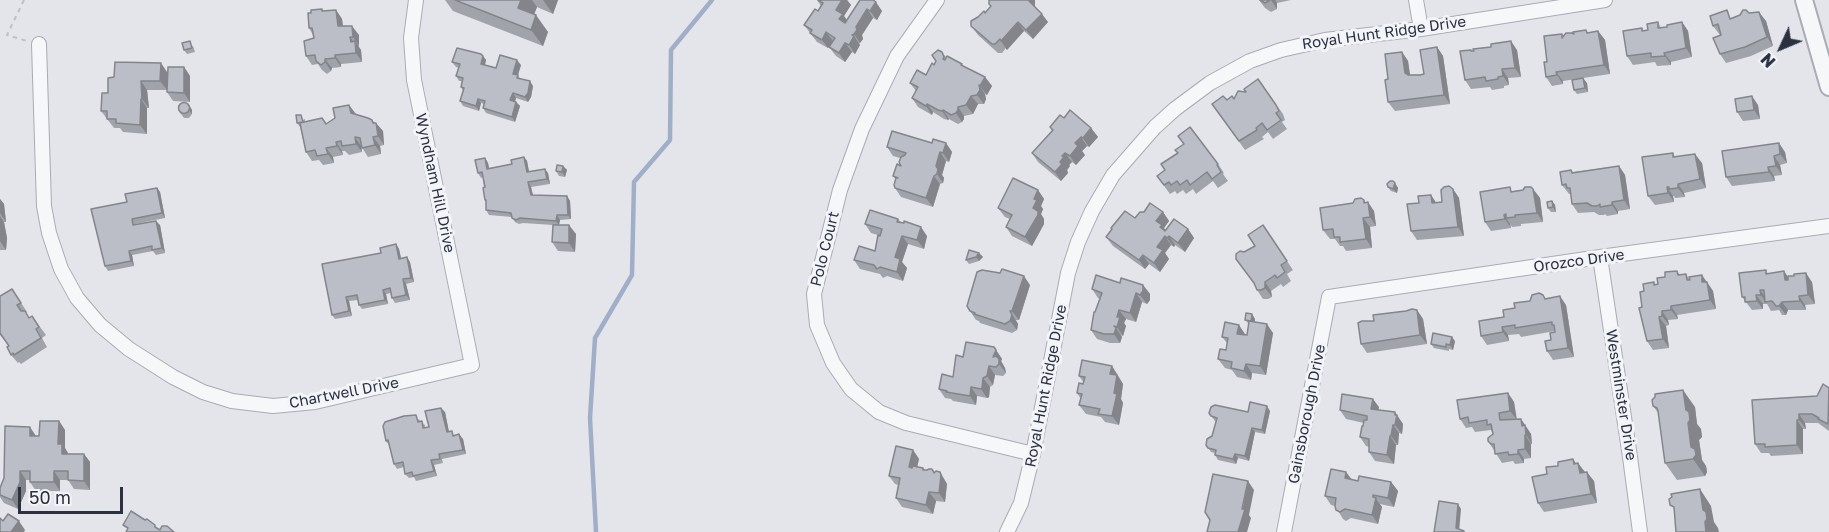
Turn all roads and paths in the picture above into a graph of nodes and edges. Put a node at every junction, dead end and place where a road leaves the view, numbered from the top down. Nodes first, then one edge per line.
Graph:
1 (24, 0) edge
2 (416, 0) edge
3 (937, 0) edge
4 (1416, 0) edge
5 (1605, 0) edge
6 (1804, 0) edge
7 (1421, 29) junction
8 (39, 44) joint
9 (1829, 87) edge
10 (1829, 226) edge
11 (1600, 257) junction
12 (1329, 297) joint
13 (472, 365) joint
14 (1033, 454) junction
15 (1007, 532) edge
16 (1284, 532) edge
17 (1640, 532) edge

1 - 8 path
2 - 13 street, Wyndham Hill Drive
3 - 14 street, Polo Court
4 - 7 street
5 - 7 street, Royal Hunt Ridge Drive
6 - 9 street
7 - 14 street, Royal Hunt Ridge Drive
8 - 13 street, Chartwell Drive
10 - 11 street, Orozco Drive
11 - 12 street, Orozco Drive
11 - 17 street, Westminster Drive
12 - 16 street, Gainsborough Drive
14 - 15 street, Royal Hunt Ridge Drive

